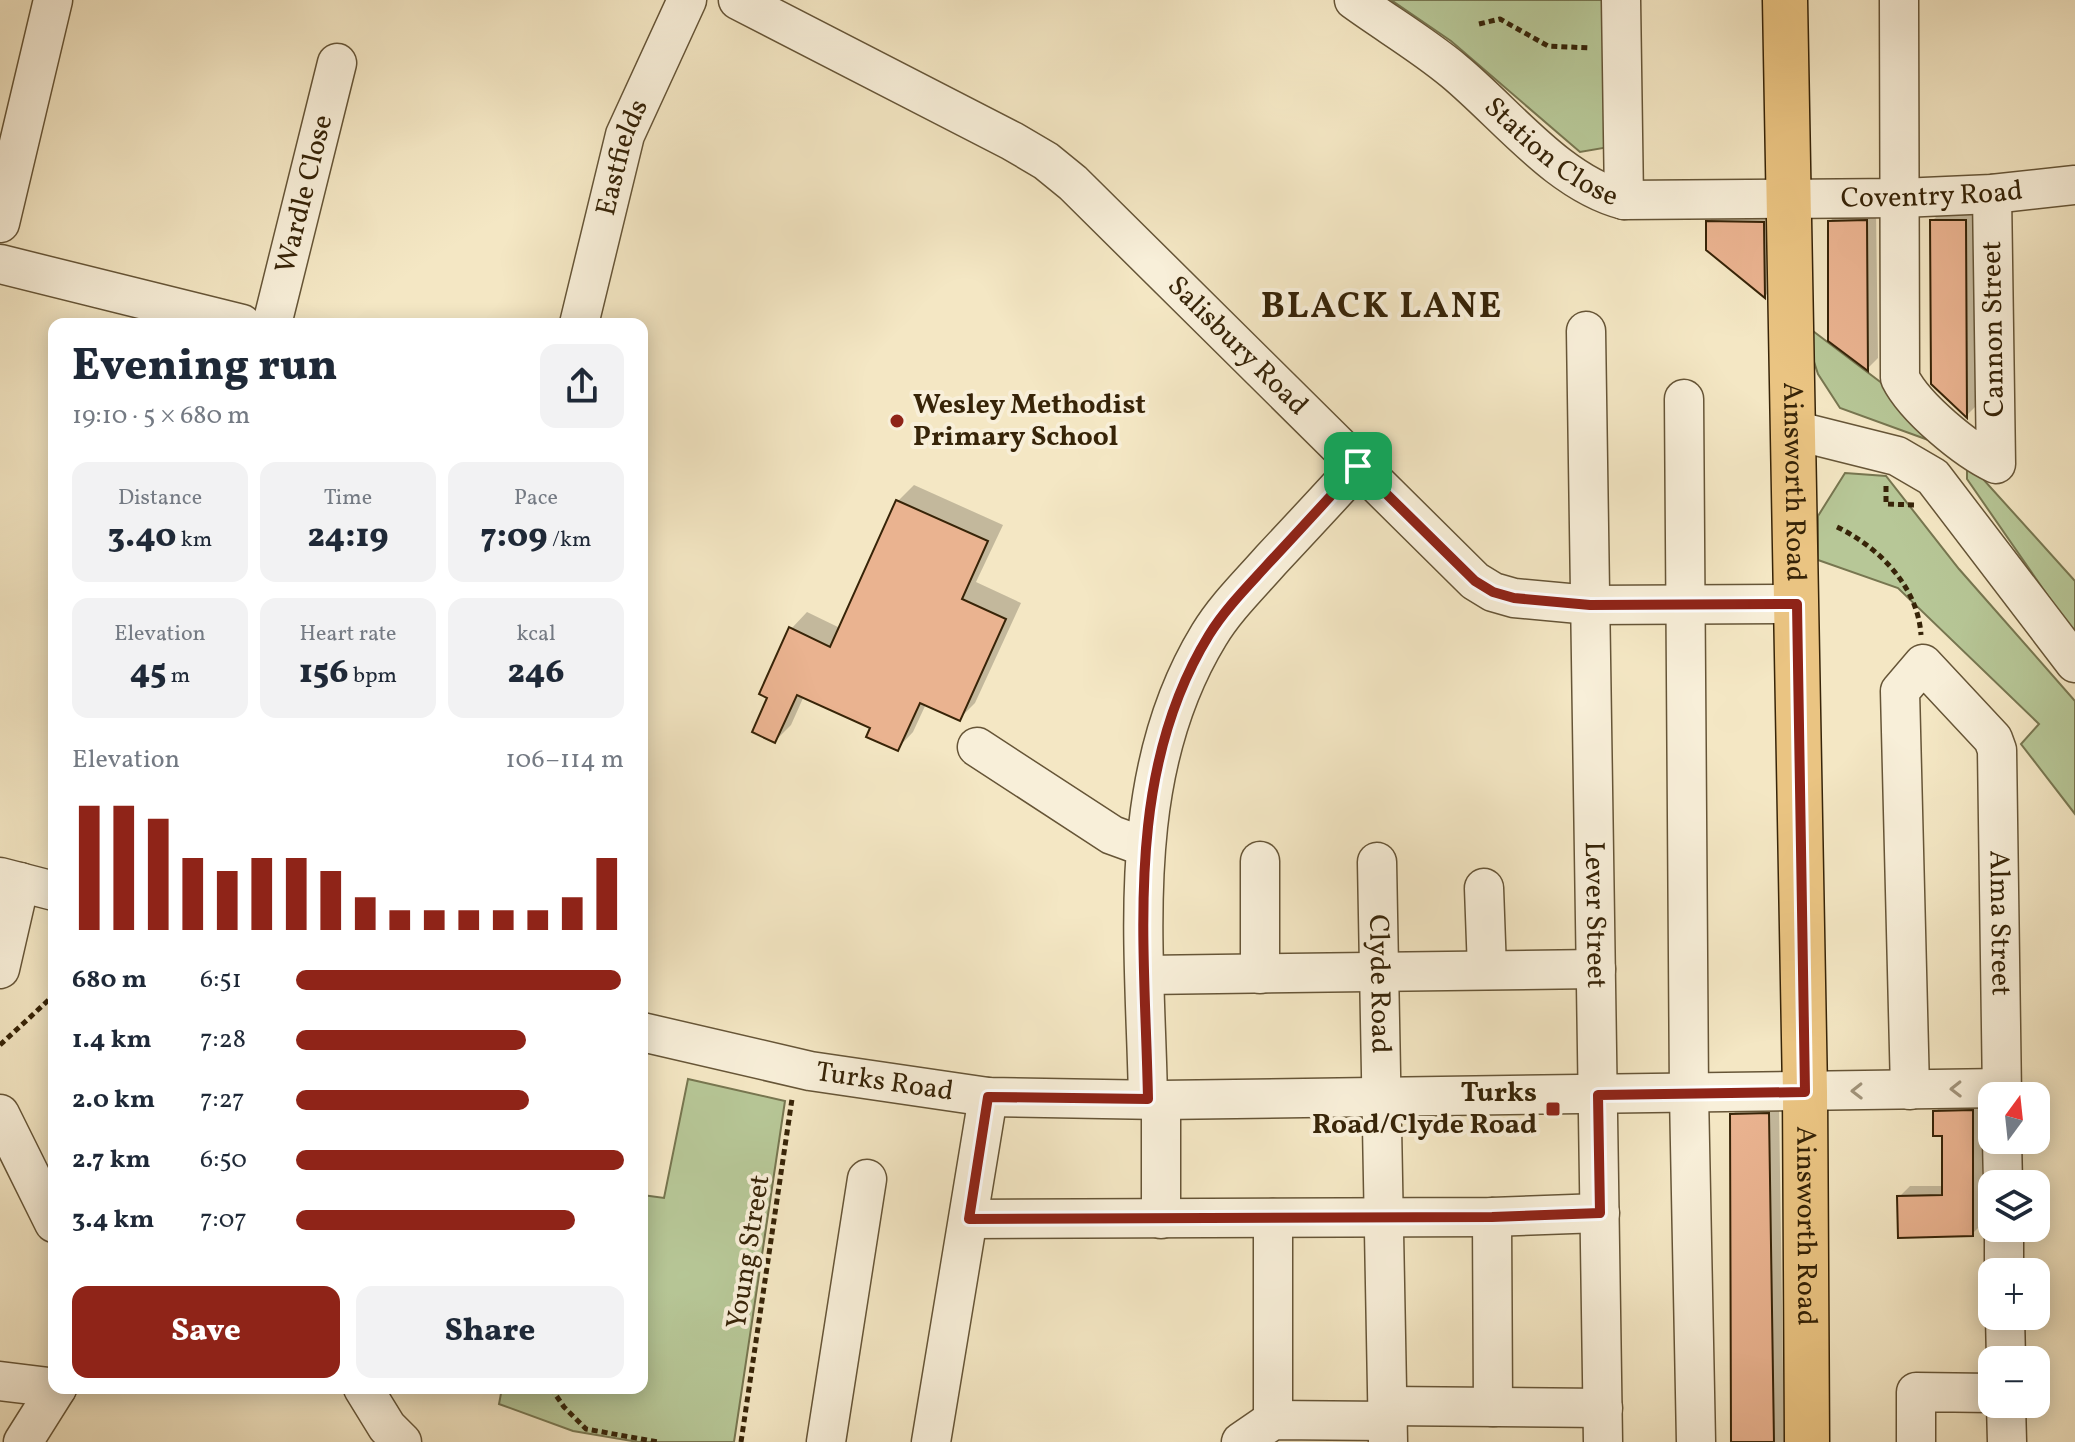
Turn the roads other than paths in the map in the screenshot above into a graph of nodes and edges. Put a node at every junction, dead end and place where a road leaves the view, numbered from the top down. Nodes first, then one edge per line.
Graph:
1 (53, 0) edge
2 (687, 0) edge
3 (738, 0) edge
4 (1354, 0) edge
5 (1621, 0) edge
6 (1785, 0) edge
7 (1899, 0) edge
8 (336, 62) dead end
9 (2075, 185) edge
10 (1992, 194) junction
11 (1901, 198) junction
12 (1624, 200) junction
13 (1787, 201) junction
14 (0, 223) edge
15 (0, 264) edge
16 (218, 318) edge
17 (273, 318) edge
18 (580, 318) edge
19 (1586, 331) dead end
20 (1684, 399) dead end
21 (1793, 430) junction
22 (1358, 466) junction
23 (1797, 604) junction
24 (1590, 605) junction
25 (1684, 606) junction
26 (2075, 663) edge
27 (977, 747) dead end
28 (1145, 847) junction
29 (1260, 861) dead end
30 (1377, 862) dead end
31 (25, 883) edge
32 (1484, 888) dead end
33 (0, 969) edge
34 (1596, 969) junction
35 (1487, 970) junction
36 (1379, 972) junction
37 (1260, 974) junction
38 (1145, 975) junction
39 (648, 1033) edge
40 (2002, 1082) edge
41 (1910, 1090) junction
42 (1978, 1091) edge
43 (1805, 1092) junction
44 (1689, 1094) junction
45 (1598, 1095) junction
46 (1381, 1096) junction
47 (988, 1097) junction
48 (1154, 1099) junction
49 (4, 1133) edge
50 (867, 1179) dead end
51 (48, 1212) edge
52 (1600, 1213) junction
53 (1492, 1217) junction
54 (1273, 1218) junction
55 (1384, 1218) junction
56 (969, 1219) junction
57 (1161, 1219) junction
58 (0, 1381) edge
59 (48, 1387) edge
60 (1978, 1393) edge
61 (53, 1394) edge
62 (367, 1394) edge
63 (1493, 1407) junction
64 (2006, 1418) edge
65 (1273, 1420) junction
66 (1388, 1423) edge
67 (1603, 1425) edge
68 (23, 1442) edge
69 (402, 1442) edge
70 (826, 1442) edge
71 (931, 1442) edge
72 (1241, 1442) edge
73 (1696, 1442) edge
74 (1807, 1442) edge
75 (1916, 1442) edge
76 (2007, 1442) edge

1 - 14 street
2 - 18 street, Eastfields
3 - 22 street, Salisbury Road
4 - 12 street, Station Close
5 - 12 street
6 - 13 main road, Ainsworth Road
7 - 11 street
8 - 17 street, Wardle Close
9 - 10 street, Coventry Road
10 - 11 street, Coventry Road
10 - 11 street, Cannon Street
11 - 13 street, Coventry Road
12 - 13 street, Station Close
13 - 21 main road, Ainsworth Road
15 - 16 street
19 - 24 street, Lever Street
20 - 25 street
21 - 23 main road, Ainsworth Road
21 - 26 street
22 - 24 street, Salisbury Road
22 - 28 street
23 - 25 street, Salisbury Road
23 - 43 main road, Ainsworth Road
24 - 25 street, Salisbury Road
24 - 34 street, Lever Street
25 - 44 street
27 - 28 street
28 - 38 street
29 - 37 street
30 - 36 street, Clyde Road
31 - 33 street
32 - 35 street
34 - 35 street
34 - 45 street, Lever Street
35 - 36 street
36 - 37 street
36 - 46 street, Clyde Road
37 - 38 street
38 - 48 street
39 - 47 street, Turks Road
40 - 41 street, Alma Street
42 -> 41 street, Turks Road
41 -> 43 street, Turks Road
43 - 44 street, Turks Road
43 - 74 main road, Ainsworth Road
44 - 45 street, Turks Road
44 - 73 street
45 - 46 street, Turks Road
45 - 52 street, Lever Street
46 - 48 street, Turks Road
46 - 55 street, Clyde Road
47 - 48 street, Turks Road
47 - 56 street
48 - 57 street
49 - 51 street
50 - 70 street
52 - 53 street
52 - 67 street, Lever Street
53 - 55 street
53 - 63 street
54 - 55 street
54 - 57 street
54 - 65 street
55 - 66 street, Clyde Road
56 - 57 street
56 - 71 street
58 - 59 street
60 - 75 street
61 - 68 street
62 - 69 street
63 - 66 street
63 - 67 street
64 - 76 street
65 - 66 street
65 - 72 street

